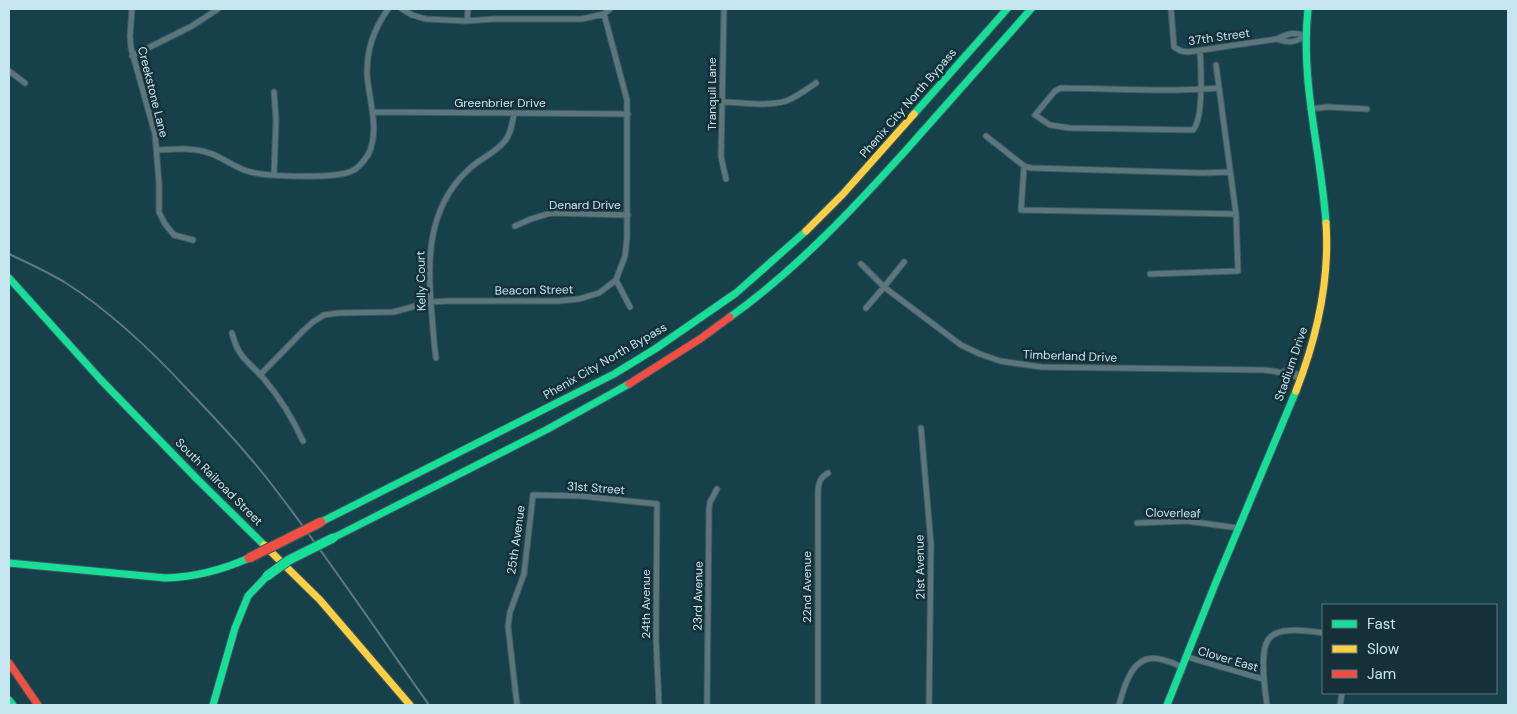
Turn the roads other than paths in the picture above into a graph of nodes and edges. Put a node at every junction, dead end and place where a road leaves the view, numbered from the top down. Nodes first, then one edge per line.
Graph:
1 (132, 9) edge
2 (218, 9) edge
3 (388, 9) edge
4 (402, 9) edge
5 (468, 9) edge
6 (610, 9) edge
7 (724, 9) edge
8 (1007, 9) edge
9 (1031, 9) edge
10 (1172, 9) edge
11 (1308, 9) edge
12 (604, 14) junction
13 (467, 21) junction
14 (1305, 36) junction
15 (1200, 50) junction
16 (132, 56) junction
17 (1216, 65) dead end
18 (9, 71) edge
19 (25, 83) dead end
20 (816, 83) dead end
21 (1219, 88) junction
22 (1201, 90) junction
23 (274, 92) dead end
24 (722, 102) junction
25 (1367, 109) dead end
26 (1310, 110) junction
27 (373, 112) junction
28 (514, 114) junction
29 (628, 114) junction
30 (986, 136) dead end
31 (156, 150) junction
32 (1024, 166) junction
33 (1229, 172) junction
34 (274, 175) junction
35 (726, 179) dead end
36 (1236, 214) junction
37 (628, 216) junction
38 (515, 226) dead end
39 (193, 240) dead end
40 (904, 262) dead end
41 (861, 264) dead end
42 (1150, 274) dead end
43 (9, 278) edge
44 (616, 280) junction
45 (884, 287) junction
46 (431, 302) junction
47 (630, 307) dead end
48 (866, 308) dead end
49 (232, 333) dead end
50 (436, 358) dead end
51 (260, 375) junction
52 (1302, 375) junction
53 (921, 428) dead end
54 (303, 441) dead end
55 (828, 472) dead end
56 (717, 489) dead end
57 (533, 495) joint
58 (657, 504) joint
59 (1137, 523) dead end
60 (1238, 528) junction
61 (9, 563) edge
62 (1322, 633) edge
63 (1187, 657) junction
64 (9, 663) edge
65 (1182, 667) junction
66 (1263, 679) junction
67 (9, 700) edge
68 (13, 705) edge
69 (38, 705) edge
70 (213, 705) edge
71 (410, 705) edge
72 (517, 705) edge
73 (659, 705) edge
74 (707, 705) edge
75 (818, 705) edge
76 (929, 705) edge
77 (1119, 705) edge
78 (1167, 705) edge
79 (1267, 705) edge

1 - 16 street, Creekstone Lane
2 - 16 street
3 - 27 street
4 - 13 street
5 - 13 street
6 - 12 street
7 - 24 street, Tranquil Lane
8 - 61 main road, Phenix City North Bypass, bridge
9 - 70 main road, bridge
10 - 15 street, 37th Street
11 - 14 main road, Stadium Drive
12 - 13 street
12 - 29 street
14 - 15 street, 37th Street
14 - 26 main road, Stadium Drive
15 - 22 street
16 - 31 street, Creekstone Lane
17 - 21 street
18 - 19 street
20 - 24 street
21 - 22 street
21 - 33 street
22 - 22 street
23 - 34 street
24 - 35 street, Tranquil Lane
25 - 26 street
26 - 52 main road, Stadium Drive
27 - 28 street, Greenbrier Drive
27 - 34 street
28 - 29 street, Greenbrier Drive
28 - 46 street, Kelly Court
29 - 37 street
30 - 32 street
31 - 34 street
31 - 39 street, Creekstone Lane
32 - 33 street
32 - 36 street
33 - 36 street
36 - 42 street
37 - 38 street, Denard Drive
37 - 44 street
40 - 45 street
41 - 45 street, Timberland Drive
43 - 71 main road, South Railroad Street
44 - 46 street, Beacon Street
44 - 47 street
45 - 48 street
45 - 52 street, Timberland Drive
46 - 50 street, Kelly Court
46 - 51 street, Beacon Street
49 - 51 street
51 - 54 street
52 - 60 main road, Stadium Drive
53 - 76 street, 21st Avenue
55 - 75 street, 22nd Avenue
56 - 74 street, 23rd Avenue
57 - 58 street, 31st Street
57 - 72 street, 25th Avenue
58 - 73 street, 24th Avenue
59 - 60 street, Cloverleaf
60 - 63 main road, Stadium Drive
62 - 66 street
63 - 65 main road, Stadium Drive
63 - 66 street, Clover East
64 - 69 main road
65 - 77 street
65 - 78 main road, Stadium Drive
66 - 79 street
67 - 68 main road

